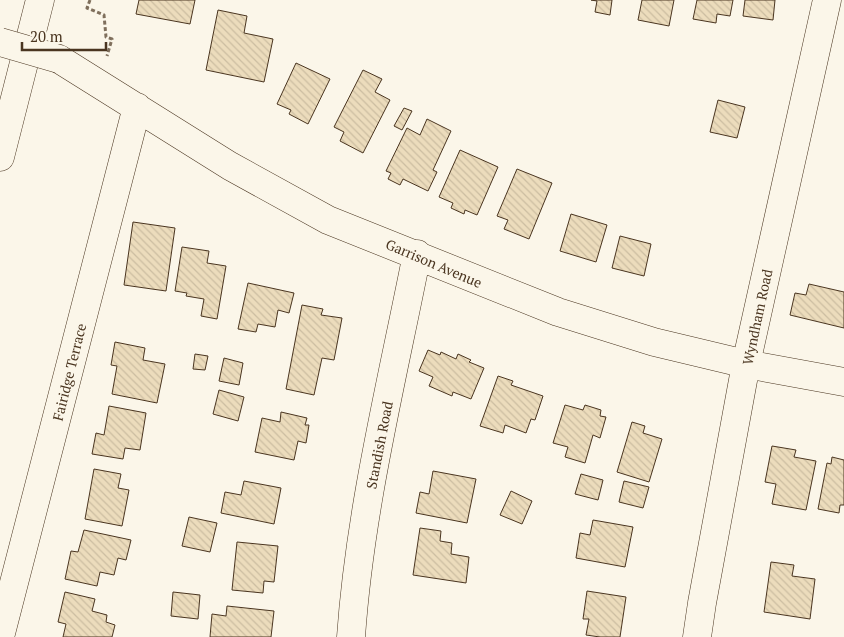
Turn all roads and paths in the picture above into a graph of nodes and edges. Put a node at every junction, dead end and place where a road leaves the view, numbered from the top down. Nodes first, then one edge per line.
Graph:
1 (40, 0) edge
2 (90, 0) edge
3 (828, 0) edge
4 (0, 42) edge
5 (97, 82) junction
6 (137, 107) junction
7 (0, 156) edge
8 (417, 254) junction
9 (746, 364) junction
10 (844, 382) edge
11 (0, 637) edge
12 (351, 637) edge
13 (697, 637) edge

1 - 7 main road
2 - 5 path
3 - 9 main road, Wyndham Road
4 - 5 main road, Garrison Avenue, bridge
5 - 6 main road, Garrison Avenue
6 - 8 main road, Garrison Avenue
6 - 11 main road, Fairidge Terrace
8 - 9 main road, Garrison Avenue
8 - 12 main road, Standish Road
9 - 10 main road, Garrison Avenue
9 - 13 main road, Wyndham Road

